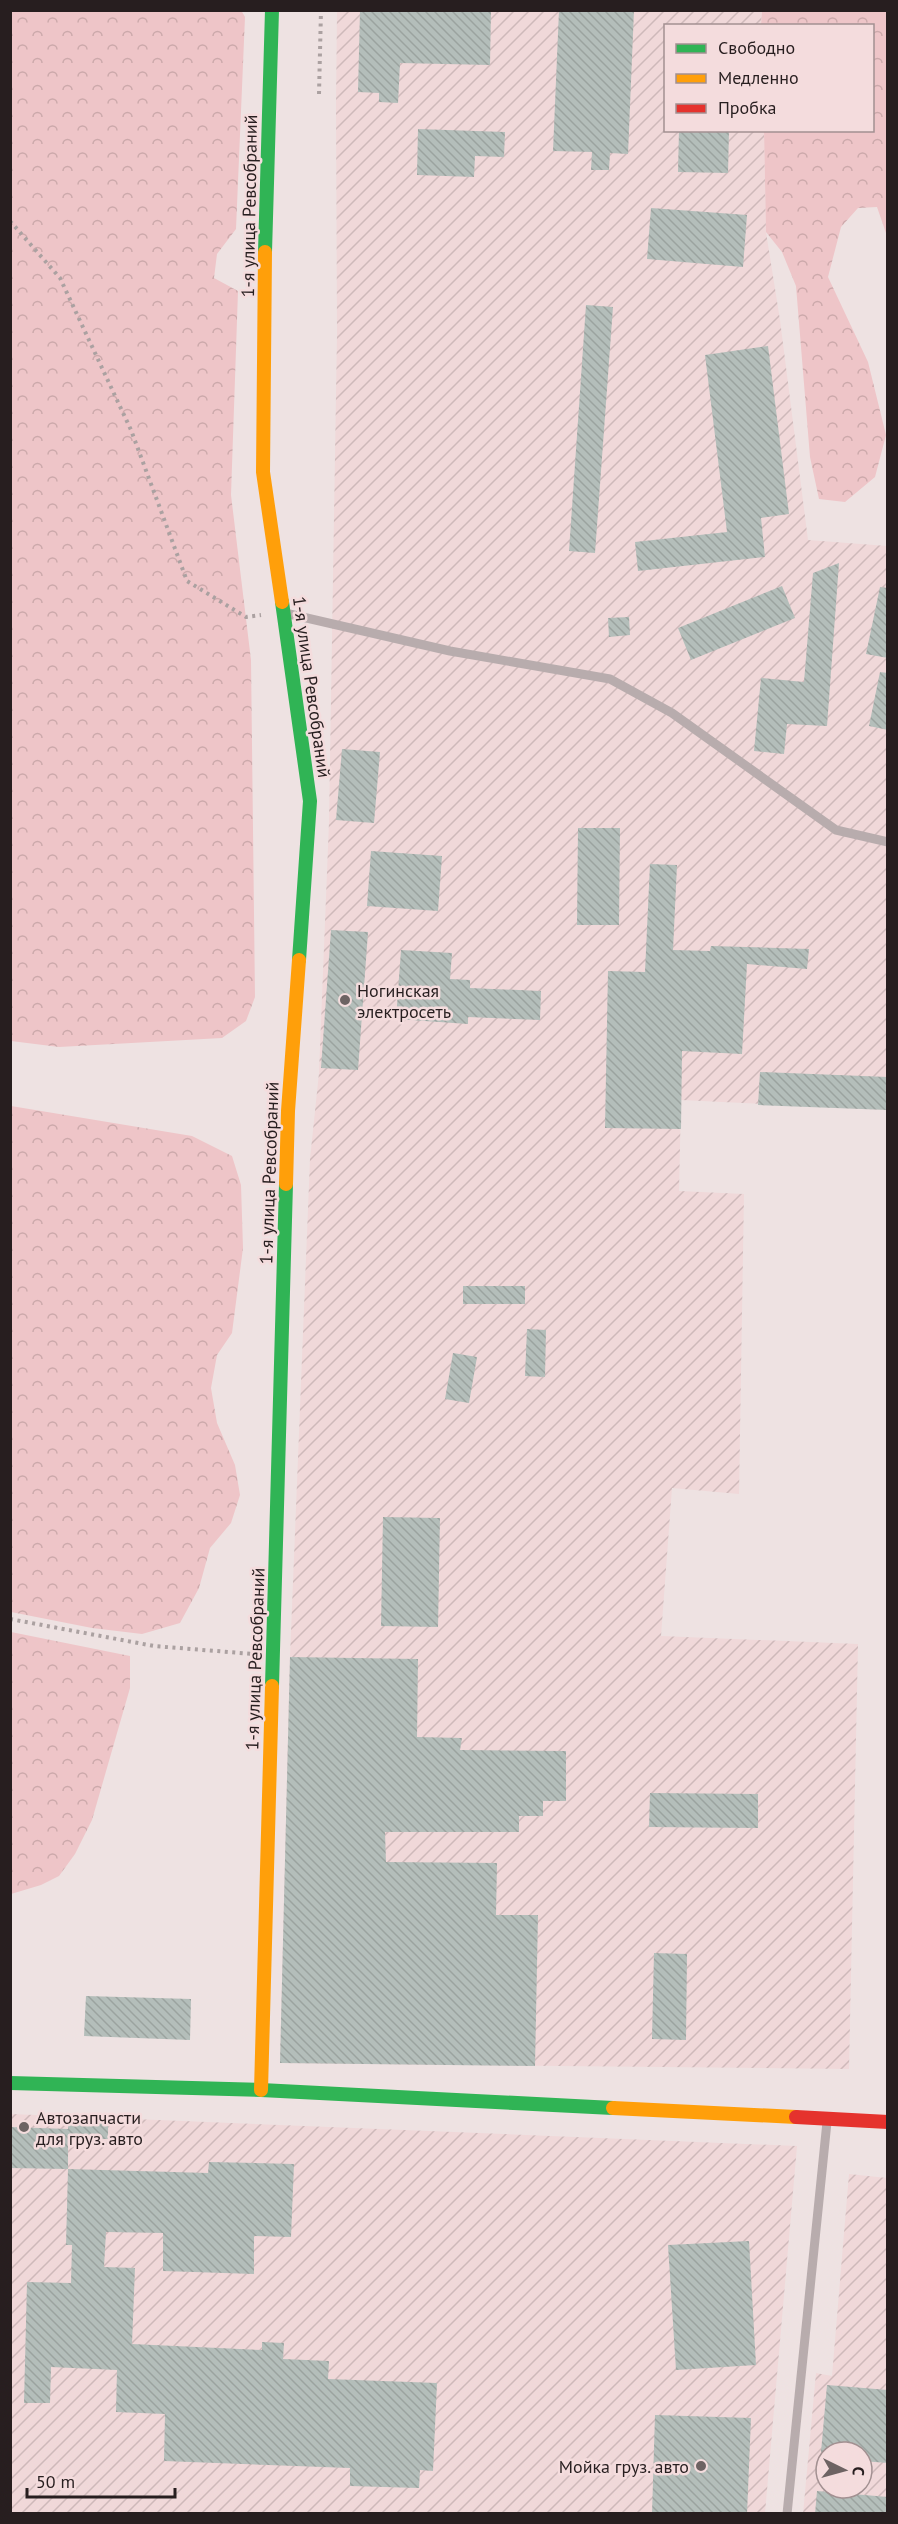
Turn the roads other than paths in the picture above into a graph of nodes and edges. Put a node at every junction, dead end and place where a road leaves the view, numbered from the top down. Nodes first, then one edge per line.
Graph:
1 (272, 10) edge
2 (283, 612) junction
3 (888, 842) edge
4 (10, 2083) edge
5 (261, 2090) junction
6 (827, 2120) junction
7 (888, 2122) edge
8 (787, 2514) edge

1 - 2 street, 1-я улица Ревсобраний
2 - 3 lane
2 - 5 street, 1-я улица Ревсобраний
4 - 5 street
5 - 6 street
6 - 7 street
6 - 8 lane

